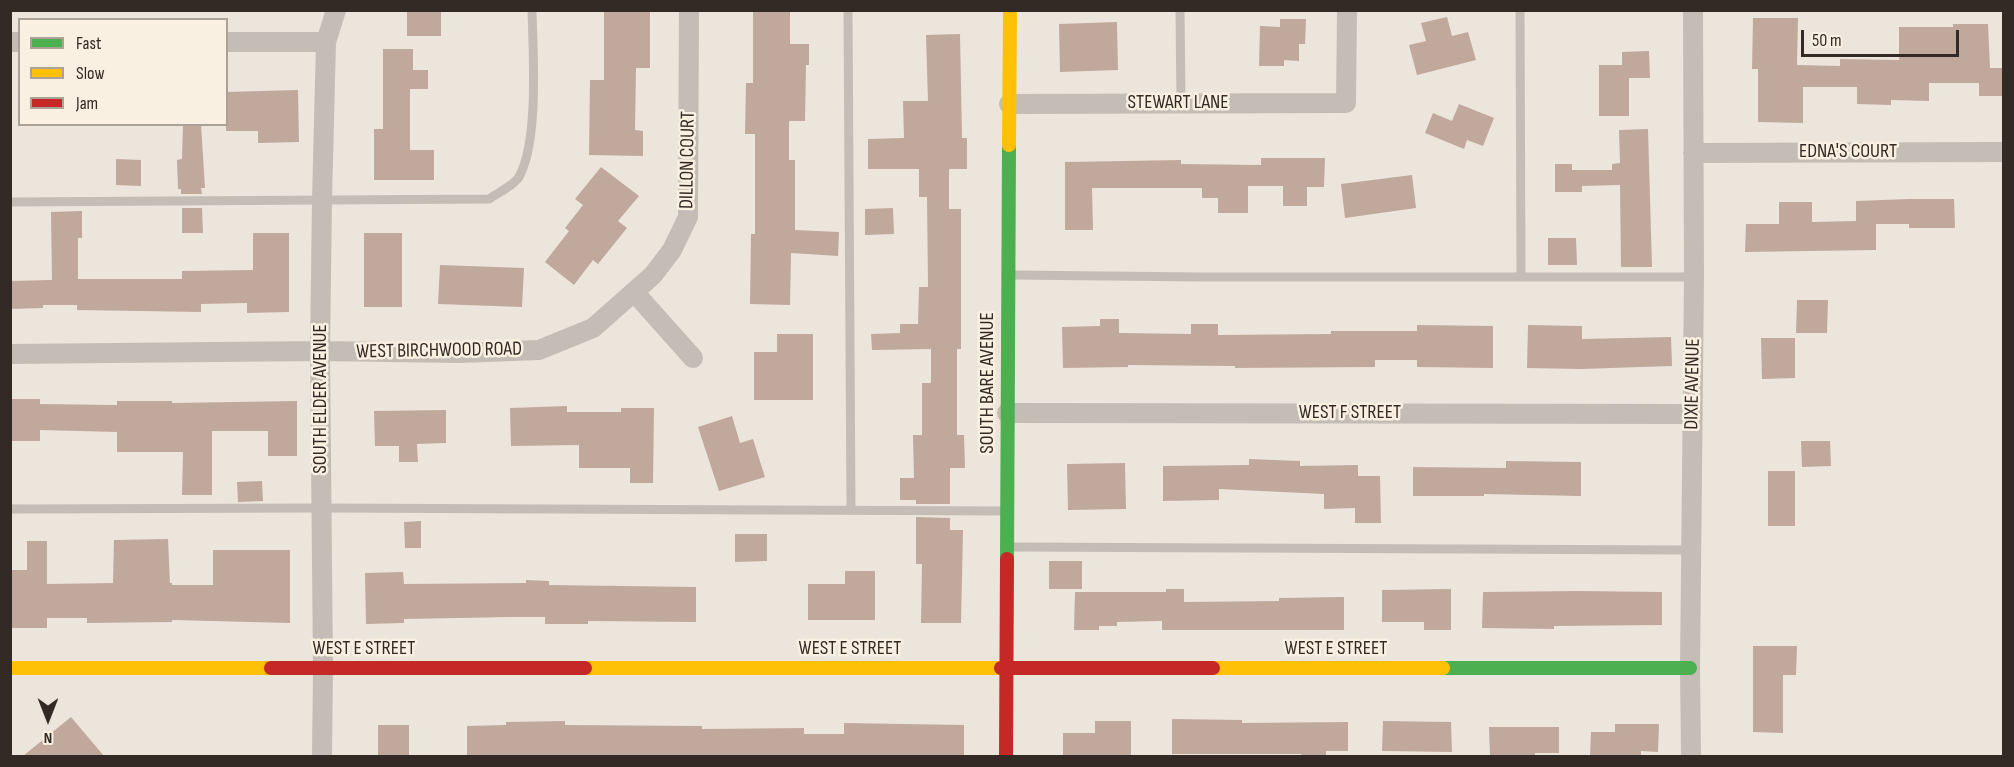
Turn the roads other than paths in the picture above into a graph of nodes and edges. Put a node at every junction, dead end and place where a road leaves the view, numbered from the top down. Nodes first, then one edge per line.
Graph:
1 (336, 10) edge
2 (532, 10) edge
3 (689, 10) edge
4 (848, 10) edge
5 (1010, 10) edge
6 (1179, 10) edge
7 (1347, 10) edge
8 (1520, 10) edge
9 (1693, 10) edge
10 (228, 42) edge
11 (326, 42) junction
12 (1181, 103) junction
13 (1010, 104) junction
14 (2004, 152) edge
15 (1693, 153) junction
16 (322, 200) junction
17 (10, 202) edge
18 (1008, 274) junction
19 (1521, 277) junction
20 (1694, 277) junction
21 (635, 293) junction
22 (320, 351) junction
23 (10, 354) edge
24 (693, 358) dead end
25 (1007, 413) junction
26 (1693, 414) junction
27 (322, 508) junction
28 (10, 509) edge
29 (851, 510) junction
30 (1007, 511) junction
31 (1007, 547) junction
32 (1691, 550) junction
33 (10, 668) edge
34 (1006, 668) junction
35 (1690, 668) junction
36 (323, 669) junction
37 (322, 756) edge
38 (1006, 756) edge
39 (1691, 756) edge

1 - 11 street, SOUTH ELDER AVENUE
2 - 16 lane
3 - 21 street, DILLON COURT
4 - 29 lane
5 - 13 street, SOUTH BARE AVENUE
6 - 12 lane
7 - 12 street, STEWART LANE
8 - 19 lane
9 - 15 street, DIXIE AVENUE
10 - 11 street
11 - 16 street, SOUTH ELDER AVENUE
12 - 13 street, STEWART LANE
13 - 18 street, SOUTH BARE AVENUE
14 - 15 street, EDNA'S COURT
15 - 20 street, DIXIE AVENUE
16 - 17 lane
16 - 22 street, SOUTH ELDER AVENUE
18 - 19 lane
18 - 25 street, SOUTH BARE AVENUE
19 - 20 lane
20 - 26 street, DIXIE AVENUE
21 - 22 street, WEST BIRCHWOOD ROAD
21 - 24 street
22 - 23 street, WEST BIRCHWOOD ROAD
22 - 27 street, SOUTH ELDER AVENUE
25 - 26 street, WEST F STREET
25 - 30 street, SOUTH BARE AVENUE
26 - 32 street, DIXIE AVENUE
27 - 28 lane
27 - 29 lane
27 - 36 street, SOUTH ELDER AVENUE
29 - 30 lane
30 - 31 street, SOUTH BARE AVENUE
31 - 32 lane
31 - 34 street, SOUTH BARE AVENUE
32 - 35 street, DIXIE AVENUE
33 - 36 street, WEST E STREET
34 - 35 street, WEST E STREET
34 - 36 street, WEST E STREET
34 - 38 street, SOUTH BARE AVENUE
35 - 39 street, DIXIE AVENUE
36 - 37 street, SOUTH ELDER AVENUE

